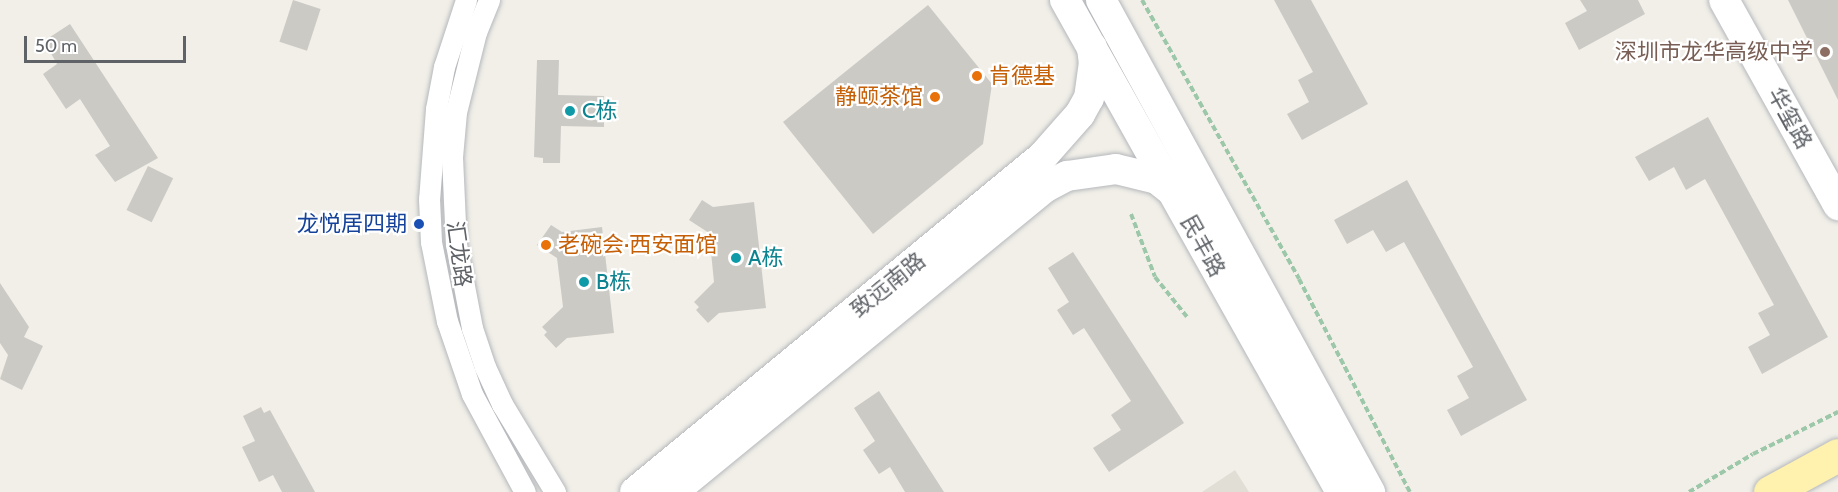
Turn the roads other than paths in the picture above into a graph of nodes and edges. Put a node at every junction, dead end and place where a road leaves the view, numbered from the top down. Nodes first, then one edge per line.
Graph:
1 (466, 0) edge
2 (489, 0) edge
3 (1065, 0) edge
4 (1101, 0) edge
5 (1724, 0) edge
6 (1092, 47) junction
7 (1173, 192) junction
8 (1838, 205) edge
9 (1838, 455) edge
10 (525, 492) edge
11 (555, 492) edge
12 (635, 492) edge
13 (673, 492) edge
14 (1341, 492) edge
15 (1370, 492) edge
16 (1770, 492) edge

1 - 10 street, 汇龙路
2 - 11 street, 汇龙路
3 - 6 street, 民丰路
4 - 15 street, 民丰路
5 - 8 street, 华玺路
6 - 7 street, 民丰路
6 - 12 street, 致远南路
7 - 13 street, 致远南路
7 - 14 street, 民丰路
9 - 16 main road

